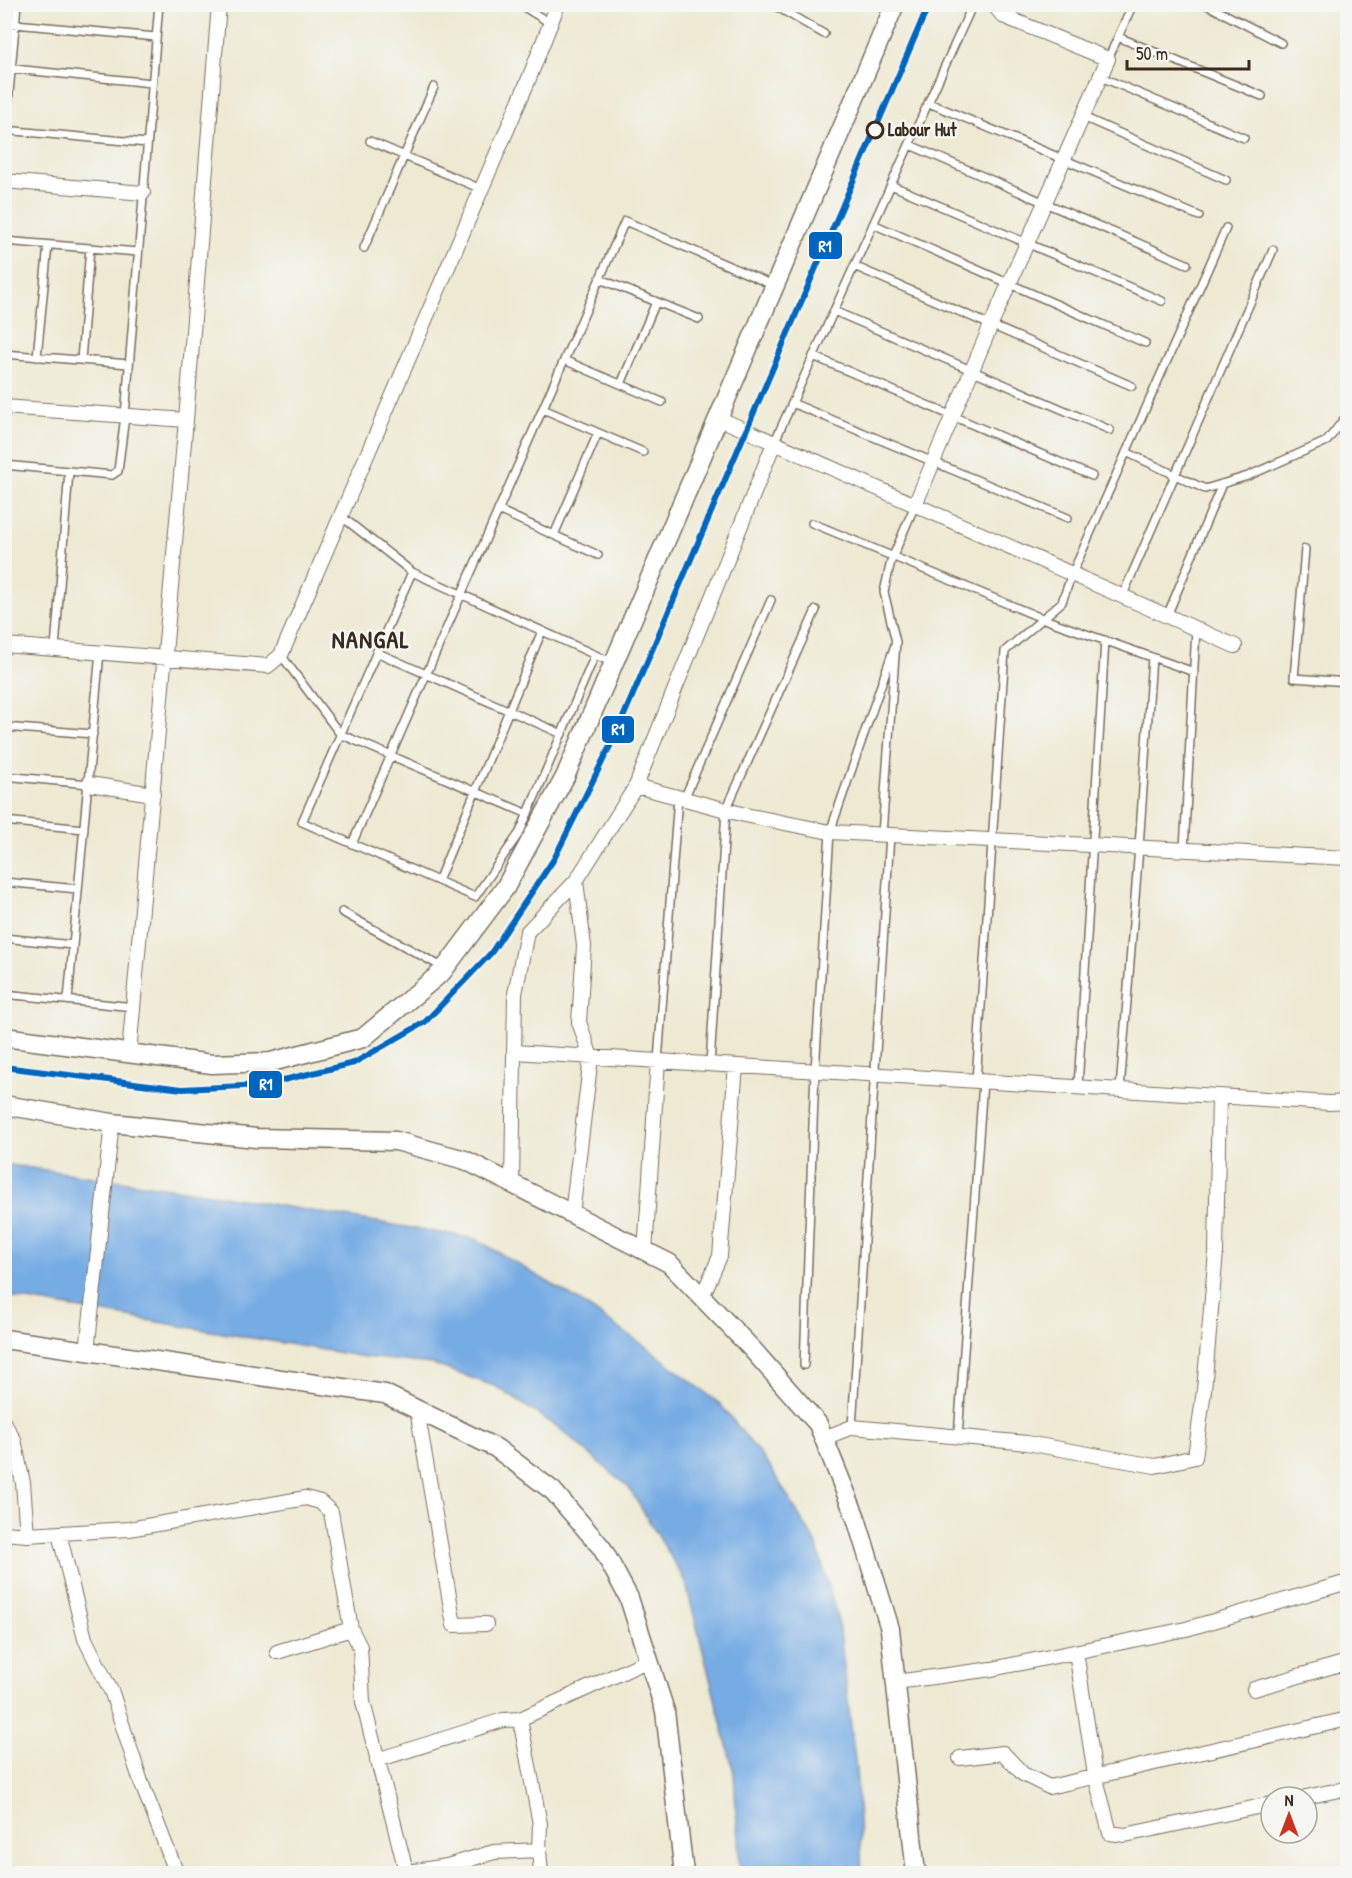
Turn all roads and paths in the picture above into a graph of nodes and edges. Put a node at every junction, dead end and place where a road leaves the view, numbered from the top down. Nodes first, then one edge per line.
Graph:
1 (17, 4) edge
2 (159, 4) edge
3 (219, 4) edge
4 (519, 4) edge
5 (558, 4) edge
6 (772, 4) edge
7 (895, 4) edge
8 (974, 4) edge
9 (993, 4) edge
10 (1133, 4) edge
11 (1205, 4) edge
12 (4, 23) edge
13 (551, 23) junction
14 (16, 24) junction
15 (824, 34) dead end
16 (156, 37) junction
17 (1118, 38) junction
18 (1281, 43) dead end
19 (1108, 59) junction
20 (8, 69) edge
21 (1101, 77) junction
22 (152, 83) junction
23 (434, 87) dead end
24 (1262, 96) dead end
25 (929, 103) junction
26 (1083, 117) junction
27 (5, 131) edge
28 (1244, 138) dead end
29 (370, 141) dead end
30 (147, 143) junction
31 (910, 145) junction
32 (4, 149) edge
33 (404, 156) junction
34 (1065, 159) junction
35 (1226, 180) dead end
36 (4, 181) edge
37 (891, 185) junction
38 (482, 189) junction
39 (143, 193) junction
40 (1046, 203) junction
41 (1199, 216) dead end
42 (873, 224) junction
43 (1226, 228) dead end
44 (4, 241) edge
45 (1029, 244) junction
46 (48, 245) junction
47 (364, 248) dead end
48 (90, 249) junction
49 (1273, 250) dead end
50 (138, 252) junction
51 (1187, 264) dead end
52 (854, 266) junction
53 (600, 279) junction
54 (1011, 284) junction
55 (775, 286) junction
56 (1162, 301) dead end
57 (656, 302) junction
58 (834, 310) junction
59 (699, 319) dead end
60 (991, 326) junction
61 (1145, 343) dead end
62 (4, 354) edge
63 (813, 356) junction
64 (37, 357) junction
65 (81, 360) junction
66 (564, 360) junction
67 (129, 364) junction
68 (972, 370) junction
69 (621, 384) junction
70 (1132, 386) dead end
71 (662, 402) dead end
72 (792, 403) junction
73 (4, 406) edge
74 (543, 409) junction
75 (1347, 414) edge
76 (125, 416) junction
77 (953, 416) junction
78 (718, 418) junction
79 (186, 420) junction
80 (1110, 430) dead end
81 (598, 433) junction
82 (774, 443) junction
83 (1126, 452) junction
84 (642, 453) dead end
85 (933, 462) junction
86 (4, 465) edge
87 (69, 471) junction
88 (1175, 474) junction
89 (1092, 476) dead end
90 (1222, 484) junction
91 (915, 505) junction
92 (498, 510) junction
93 (341, 516) junction
94 (1068, 518) dead end
95 (812, 524) dead end
96 (554, 535) junction
97 (1305, 549) dead end
98 (598, 555) dead end
99 (893, 557) junction
100 (412, 572) junction
101 (1072, 574) junction
102 (461, 594) junction
103 (1122, 597) junction
104 (771, 600) dead end
105 (816, 610) dead end
106 (1167, 616) junction
107 (1044, 619) junction
108 (1196, 629) junction
109 (542, 631) junction
110 (1347, 632) edge
111 (1105, 640) junction
112 (896, 642) junction
113 (4, 645) edge
114 (1235, 646) dead end
115 (55, 649) junction
116 (100, 652) junction
117 (376, 652) junction
118 (281, 655) junction
119 (595, 655) junction
120 (165, 657) junction
121 (1152, 657) junction
122 (614, 663) junction
123 (1194, 672) junction
124 (426, 674) junction
125 (1346, 682) edge
126 (509, 711) junction
127 (4, 727) edge
128 (340, 734) junction
129 (562, 734) junction
130 (93, 735) junction
131 (391, 756) junction
132 (4, 776) edge
133 (89, 784) junction
134 (636, 786) junction
135 (475, 792) junction
136 (153, 794) junction
137 (681, 798) junction
138 (726, 810) junction
139 (528, 814) junction
140 (4, 821) edge
141 (84, 828) junction
142 (830, 832) junction
143 (886, 834) junction
144 (993, 840) junction
145 (352, 844) junction
146 (1093, 845) junction
147 (1139, 848) junction
148 (1184, 850) junction
149 (1347, 858) edge
150 (438, 881) junction
151 (576, 881) junction
152 (4, 882) edge
153 (78, 889) junction
154 (342, 912) dead end
155 (4, 938) edge
156 (73, 945) junction
157 (444, 968) junction
158 (4, 994) edge
159 (68, 1000) junction
160 (134, 1007) junction
161 (4, 1037) edge
162 (514, 1052) junction
163 (129, 1053) junction
164 (591, 1057) junction
165 (658, 1061) junction
166 (710, 1064) junction
167 (736, 1066) junction
168 (814, 1071) junction
169 (875, 1074) junction
170 (979, 1081) junction
171 (1078, 1087) junction
172 (1120, 1090) junction
173 (1219, 1096) junction
174 (1347, 1102) edge
175 (4, 1105) edge
176 (112, 1123) junction
177 (512, 1183) junction
178 (572, 1214) junction
179 (645, 1251) junction
180 (702, 1297) junction
181 (4, 1339) edge
182 (87, 1351) junction
183 (804, 1365) dead end
184 (417, 1410) junction
185 (4, 1423) edge
186 (852, 1428) junction
187 (958, 1437) junction
188 (824, 1438) junction
189 (4, 1533) edge
190 (59, 1533) junction
191 (27, 1535) junction
192 (1347, 1581) edge
193 (486, 1624) dead end
194 (351, 1629) junction
195 (277, 1652) dead end
196 (1076, 1652) junction
197 (649, 1660) junction
198 (1347, 1668) edge
199 (896, 1682) junction
200 (1254, 1689) dead end
201 (520, 1719) junction
202 (1347, 1719) edge
203 (960, 1758) dead end
204 (377, 1760) junction
205 (1095, 1775) junction
206 (1347, 1788) edge
207 (1319, 1794) edge
208 (1259, 1807) edge
209 (539, 1850) junction
210 (401, 1872) edge
211 (177, 1874) edge
212 (541, 1874) edge
213 (684, 1874) edge
214 (916, 1874) edge

1 - 14 lane
2 - 16 lane
3 - 79 street
4 - 13 lane
5 - 13 street
6 - 15 lane
7 - 55 street
8 - 25 lane
9 - 19 street
10 - 17 lane
11 - 18 lane
12 - 14 lane
13 - 38 street
14 - 16 lane
14 - 20 lane
16 - 22 lane
17 - 19 lane
17 - 24 lane
19 - 21 street
20 - 22 lane
20 - 27 lane
21 - 26 street
21 - 28 lane
22 - 30 lane
23 - 33 lane
25 - 31 lane
25 - 34 lane
26 - 34 street
26 - 35 lane
27 - 30 lane
27 - 32 lane
29 - 33 lane
30 - 39 lane
31 - 37 lane
31 - 40 lane
33 - 38 lane
33 - 47 lane
34 - 40 street
34 - 41 lane
36 - 39 street
37 - 42 lane
37 - 45 lane
38 - 93 street
39 - 50 lane
40 - 45 street
40 - 51 lane
42 - 52 lane
42 - 54 lane
43 - 83 lane
44 - 46 lane
45 - 54 street
45 - 56 lane
46 - 48 lane
46 - 64 lane
48 - 50 lane
48 - 65 lane
49 - 88 lane
50 - 67 lane
52 - 58 lane
52 - 60 lane
53 - 55 lane
53 - 57 lane
53 - 66 lane
54 - 60 street
54 - 61 lane
55 - 78 street
57 - 59 lane
57 - 69 lane
58 - 63 lane
58 - 68 lane
60 - 68 street
60 - 70 lane
62 - 64 lane
63 - 72 lane
63 - 77 lane
64 - 65 lane
65 - 67 lane
66 - 69 lane
66 - 74 lane
67 - 76 lane
68 - 77 street
68 - 80 lane
69 - 71 lane
72 - 82 lane
72 - 85 lane
73 - 76 street
74 - 81 lane
74 - 92 lane
75 - 90 lane
76 - 79 street
76 - 87 lane
77 - 85 street
77 - 89 lane
78 - 82 street
78 - 122 street
79 - 120 street
81 - 84 lane
81 - 96 lane
82 - 91 street
82 - 134 street
83 - 88 lane
83 - 101 lane
85 - 91 street
85 - 94 lane
86 - 87 lane
87 - 115 lane
88 - 90 lane
88 - 103 lane
90 - 106 lane
91 - 99 lane
91 - 101 street
92 - 96 lane
92 - 102 lane
93 - 100 lane
93 - 118 street
95 - 99 lane
96 - 98 lane
97 - 125 lane
99 - 107 lane
99 - 112 lane
100 - 102 lane
100 - 117 lane
101 - 103 street
101 - 107 lane
102 - 109 lane
102 - 124 lane
103 - 106 street
104 - 137 lane
105 - 138 lane
106 - 108 street
107 - 111 lane
107 - 144 lane
108 - 114 street
108 - 123 lane
109 - 119 lane
109 - 126 lane
110 - 125 lane
111 - 121 lane
111 - 146 lane
112 - 142 lane
112 - 143 lane
113 - 115 street
115 - 116 street
116 - 120 street
116 - 130 lane
117 - 124 lane
117 - 128 lane
118 - 120 street
118 - 128 lane
119 - 122 lane
119 - 129 lane
120 - 136 street
121 - 123 lane
121 - 147 lane
122 - 157 street
123 - 148 lane
124 - 126 lane
124 - 131 lane
126 - 129 lane
126 - 135 lane
127 - 130 lane
128 - 131 lane
128 - 145 lane
129 - 139 lane
130 - 133 lane
131 - 135 lane
131 - 145 lane
132 - 133 lane
133 - 136 street
133 - 141 lane
134 - 137 street
134 - 151 street
135 - 139 lane
135 - 150 lane
136 - 160 street
137 - 138 street
137 - 165 lane
138 - 142 street
138 - 166 lane
139 - 150 lane
140 - 141 lane
141 - 153 lane
142 - 143 street
142 - 168 lane
143 - 144 street
143 - 169 lane
144 - 146 street
144 - 170 lane
145 - 150 lane
146 - 147 street
146 - 171 lane
147 - 148 street
147 - 172 lane
148 - 149 street
151 - 162 street
151 - 164 street
152 - 153 lane
153 - 156 lane
154 - 157 lane
155 - 156 lane
156 - 159 lane
157 - 163 street
158 - 159 lane
159 - 160 lane
160 - 163 street
161 - 163 street
162 - 164 street
162 - 177 street
164 - 165 street
164 - 178 street
165 - 166 street
165 - 179 street
166 - 167 street
167 - 168 street
167 - 180 street
168 - 169 street
168 - 183 lane
169 - 170 street
169 - 186 lane
170 - 171 street
170 - 187 lane
171 - 172 street
172 - 173 street
173 - 174 street
173 - 187 street
175 - 176 street
176 - 177 street
176 - 182 street
177 - 178 street
178 - 179 street
179 - 180 street
180 - 188 street
181 - 182 street
182 - 184 street
184 - 193 street
184 - 197 street
185 - 191 street
186 - 187 street
186 - 188 street
188 - 199 street
189 - 191 street
190 - 191 street
190 - 194 street
190 - 211 street
192 - 196 street
194 - 195 street
194 - 204 street
196 - 199 street
196 - 205 street
197 - 201 street
197 - 213 street
198 - 200 street
199 - 214 street
201 - 204 street
201 - 209 street
202 - 205 street
203 - 205 street
204 - 210 street
205 - 208 street
206 - 207 street
209 - 210 street
209 - 212 street

